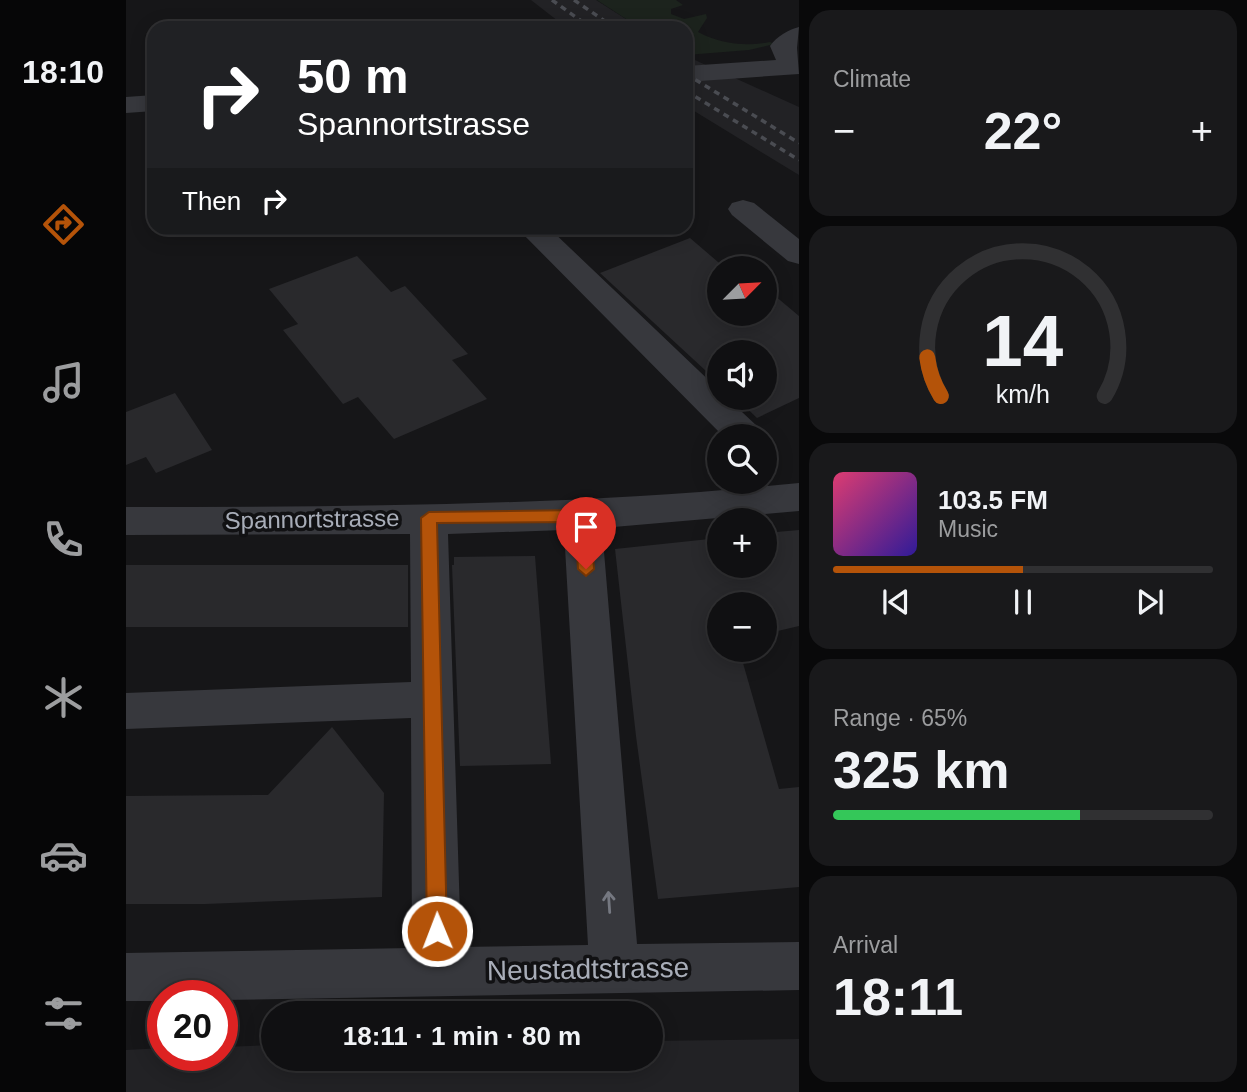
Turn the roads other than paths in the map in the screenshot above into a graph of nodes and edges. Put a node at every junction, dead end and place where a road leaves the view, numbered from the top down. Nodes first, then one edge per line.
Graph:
1 (799, 36) edge
2 (796, 66) edge
3 (693, 74) edge
4 (147, 103) edge
5 (126, 104) edge
6 (743, 209) dead end
7 (539, 235) edge
8 (799, 254) edge
9 (733, 424) edge
10 (772, 494) edge
11 (582, 516) junction
12 (429, 518) junction
13 (126, 521) edge
14 (432, 699) junction
15 (126, 711) edge
16 (799, 966) edge
17 (614, 968) junction
18 (437, 971) junction
19 (126, 977) edge

1 - 2 street
2 - 3 street
4 - 5 street
6 - 8 street
7 - 9 street
10 - 11 street, Spannortstrasse
11 - 12 street, Spannortstrasse
17 -> 11 street
12 - 13 street, Spannortstrasse
12 - 14 street
14 - 15 street
14 - 18 street
16 - 17 street, Neustadtstrasse
17 - 18 street, Neustadtstrasse
18 - 19 street, Neustadtstrasse

